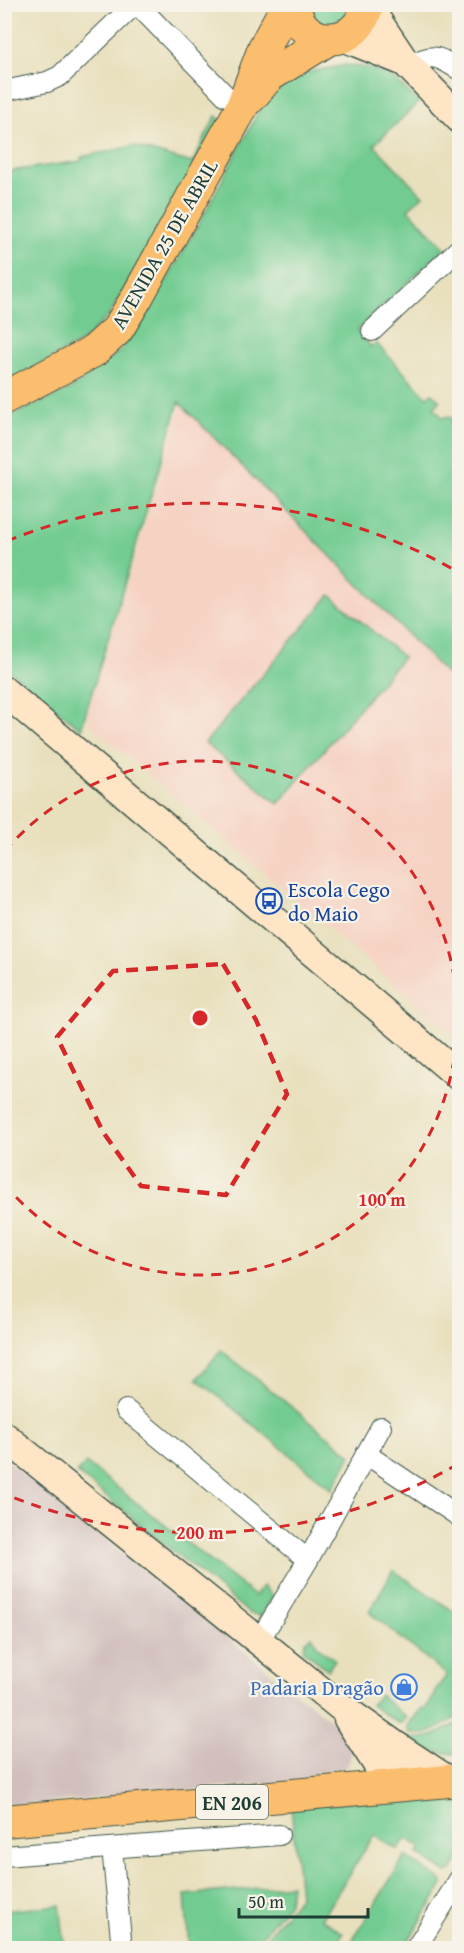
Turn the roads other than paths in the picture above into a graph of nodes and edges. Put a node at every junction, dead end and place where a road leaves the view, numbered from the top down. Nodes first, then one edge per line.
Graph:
1 (136, 4) edge
2 (288, 4) edge
3 (295, 4) edge
4 (367, 4) edge
5 (336, 38) junction
6 (459, 70) edge
7 (414, 71) junction
8 (459, 82) edge
9 (6, 90) edge
10 (234, 101) junction
11 (459, 119) edge
12 (459, 248) edge
13 (372, 331) dead end
14 (4, 398) edge
15 (4, 691) edge
16 (459, 1077) edge
17 (126, 1410) dead end
18 (381, 1427) dead end
19 (4, 1436) edge
20 (366, 1454) junction
21 (459, 1517) edge
22 (308, 1560) junction
23 (259, 1641) junction
24 (341, 1707) junction
25 (399, 1748) junction
26 (368, 1751) junction
27 (454, 1780) edge
28 (394, 1786) junction
29 (336, 1792) junction
30 (15, 1820) edge
31 (279, 1835) dead end
32 (112, 1848) junction
33 (26, 1855) junction
34 (4, 1856) edge
35 (459, 1878) edge
36 (122, 1948) edge
37 (416, 1948) edge

1 - 9 street
1 - 10 street
2 - 10 main road, AVENIDA 25 DE ABRIL
3 - 5 main road
4 - 5 main road, AVENIDA 25 DE ABRIL
4 - 7 street
5 - 7 street
5 - 10 main road, AVENIDA 25 DE ABRIL
6 - 7 street
7 - 8 street
7 - 11 street
10 - 14 main road, AVENIDA 25 DE ABRIL
12 - 13 street
15 - 16 street
17 - 22 street
18 - 20 street
19 - 23 street
20 - 21 street
20 - 22 street
22 - 23 street
23 - 24 street
24 - 25 street
24 - 26 street
25 - 27 street
25 - 28 street
26 - 28 street
26 - 29 street
27 - 28 main road, EN 206
28 - 29 main road, EN 206
29 - 30 main road, EN 206
30 - 33 street
31 - 32 street
32 - 33 street
32 - 36 street
33 - 34 street
35 - 37 street

